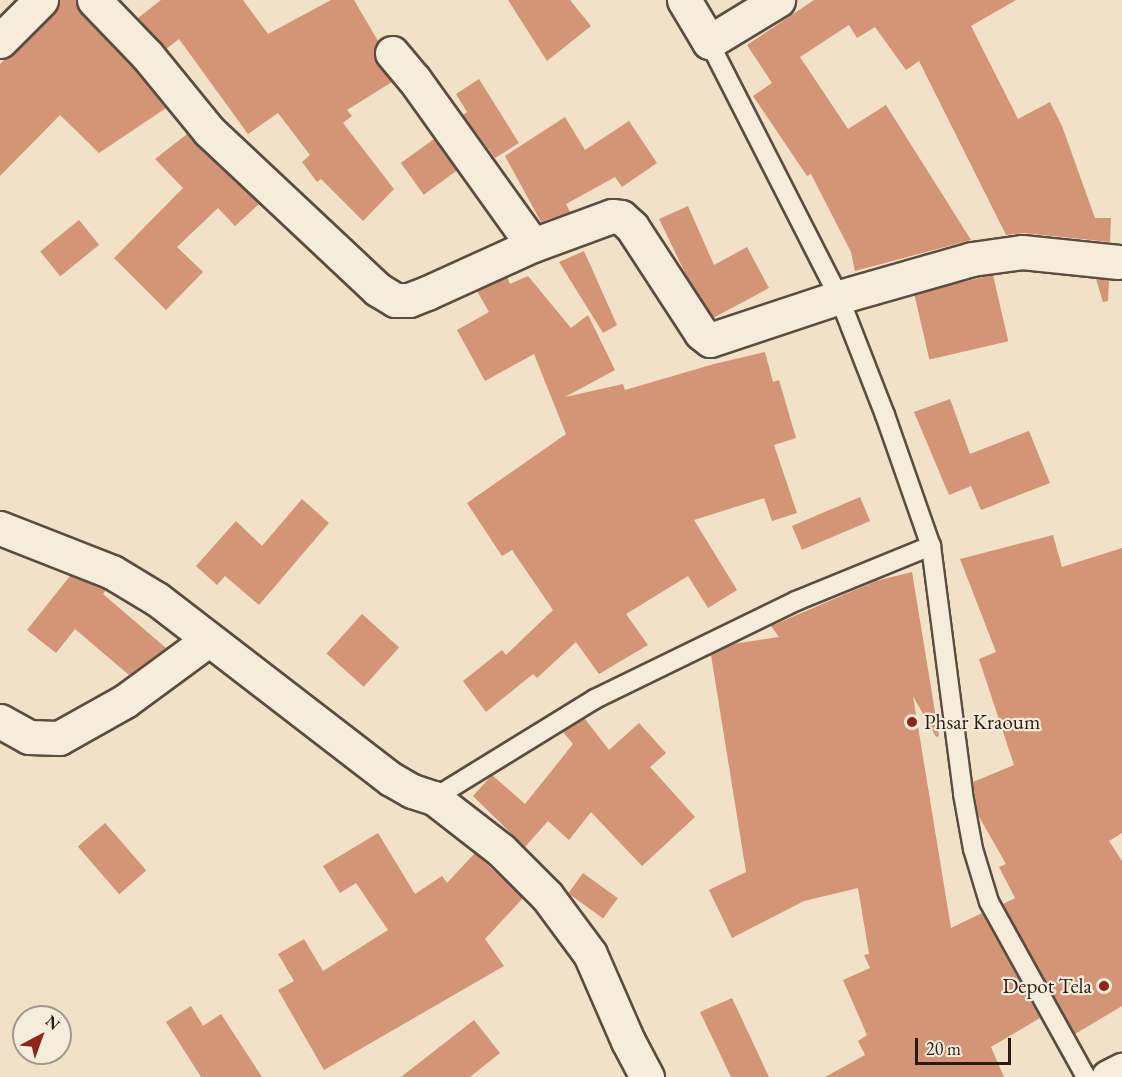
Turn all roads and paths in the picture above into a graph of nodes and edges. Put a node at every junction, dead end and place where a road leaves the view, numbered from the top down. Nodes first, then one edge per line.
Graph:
1 (41, 0) edge
2 (94, 0) edge
3 (684, 0) edge
4 (778, 0) edge
5 (0, 41) edge
6 (709, 42) junction
7 (392, 53) dead end
8 (533, 245) junction
9 (1119, 262) dead end
10 (839, 297) junction
11 (0, 528) edge
12 (931, 546) junction
13 (208, 640) junction
14 (0, 721) edge
15 (434, 798) junction
16 (1122, 1070) edge
17 (647, 1077) edge
18 (1086, 1077) edge
19 (1108, 1077) edge

1 - 5 street
2 - 8 street
3 - 6 street
4 - 6 street
6 - 10 lane
7 - 8 street
8 - 10 street
9 - 10 street
10 - 12 lane
11 - 13 street
12 - 15 lane
12 - 18 lane
13 - 14 street
13 - 15 street
15 - 17 street
16 - 19 street

